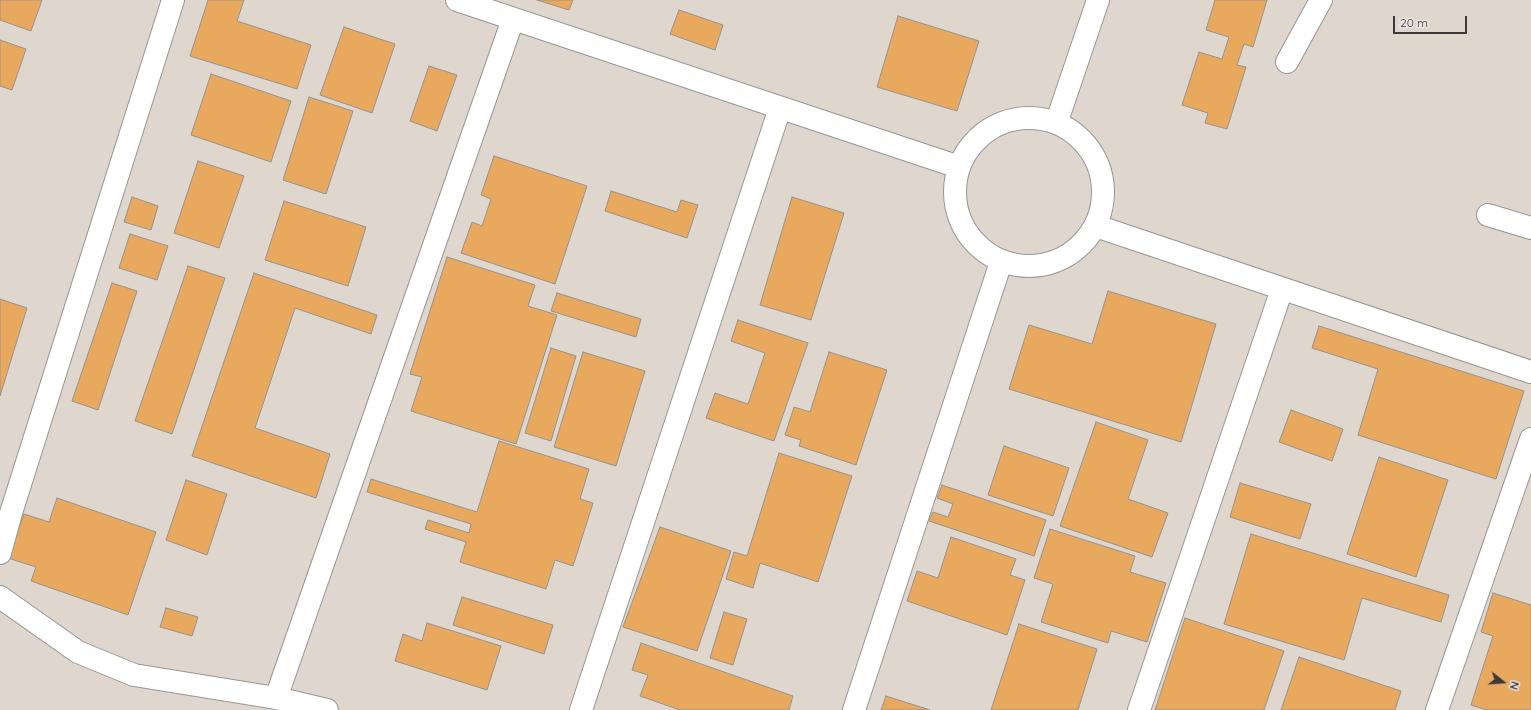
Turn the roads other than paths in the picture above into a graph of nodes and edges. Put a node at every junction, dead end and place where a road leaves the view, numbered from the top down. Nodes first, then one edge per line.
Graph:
1 (173, 0) edge
2 (457, 0) edge
3 (1098, 0) edge
4 (1321, 0) edge
5 (513, 19) junction
6 (1287, 62) dead end
7 (780, 108) junction
8 (1057, 121) junction
9 (959, 167) junction
10 (1488, 215) dead end
11 (1096, 226) junction
12 (1531, 228) edge
13 (1001, 262) junction
14 (1282, 289) junction
15 (1531, 372) edge
16 (1531, 439) edge
17 (5, 512) edge
18 (0, 553) edge
19 (0, 597) edge
20 (276, 698) junction
21 (327, 710) edge
22 (581, 710) edge
23 (854, 710) edge
24 (1139, 710) edge
25 (1437, 710) edge

1 - 17 street
2 - 5 street
3 - 8 street
4 - 6 street
5 - 7 street
5 - 20 street
7 - 9 street
7 - 22 street
8 - 9 street
8 - 11 street
9 - 13 street
10 - 12 street
11 - 13 street
11 - 14 street
13 - 23 street
14 - 15 street
14 - 24 street
16 - 25 street
17 - 18 street
19 - 20 street
20 - 21 street

